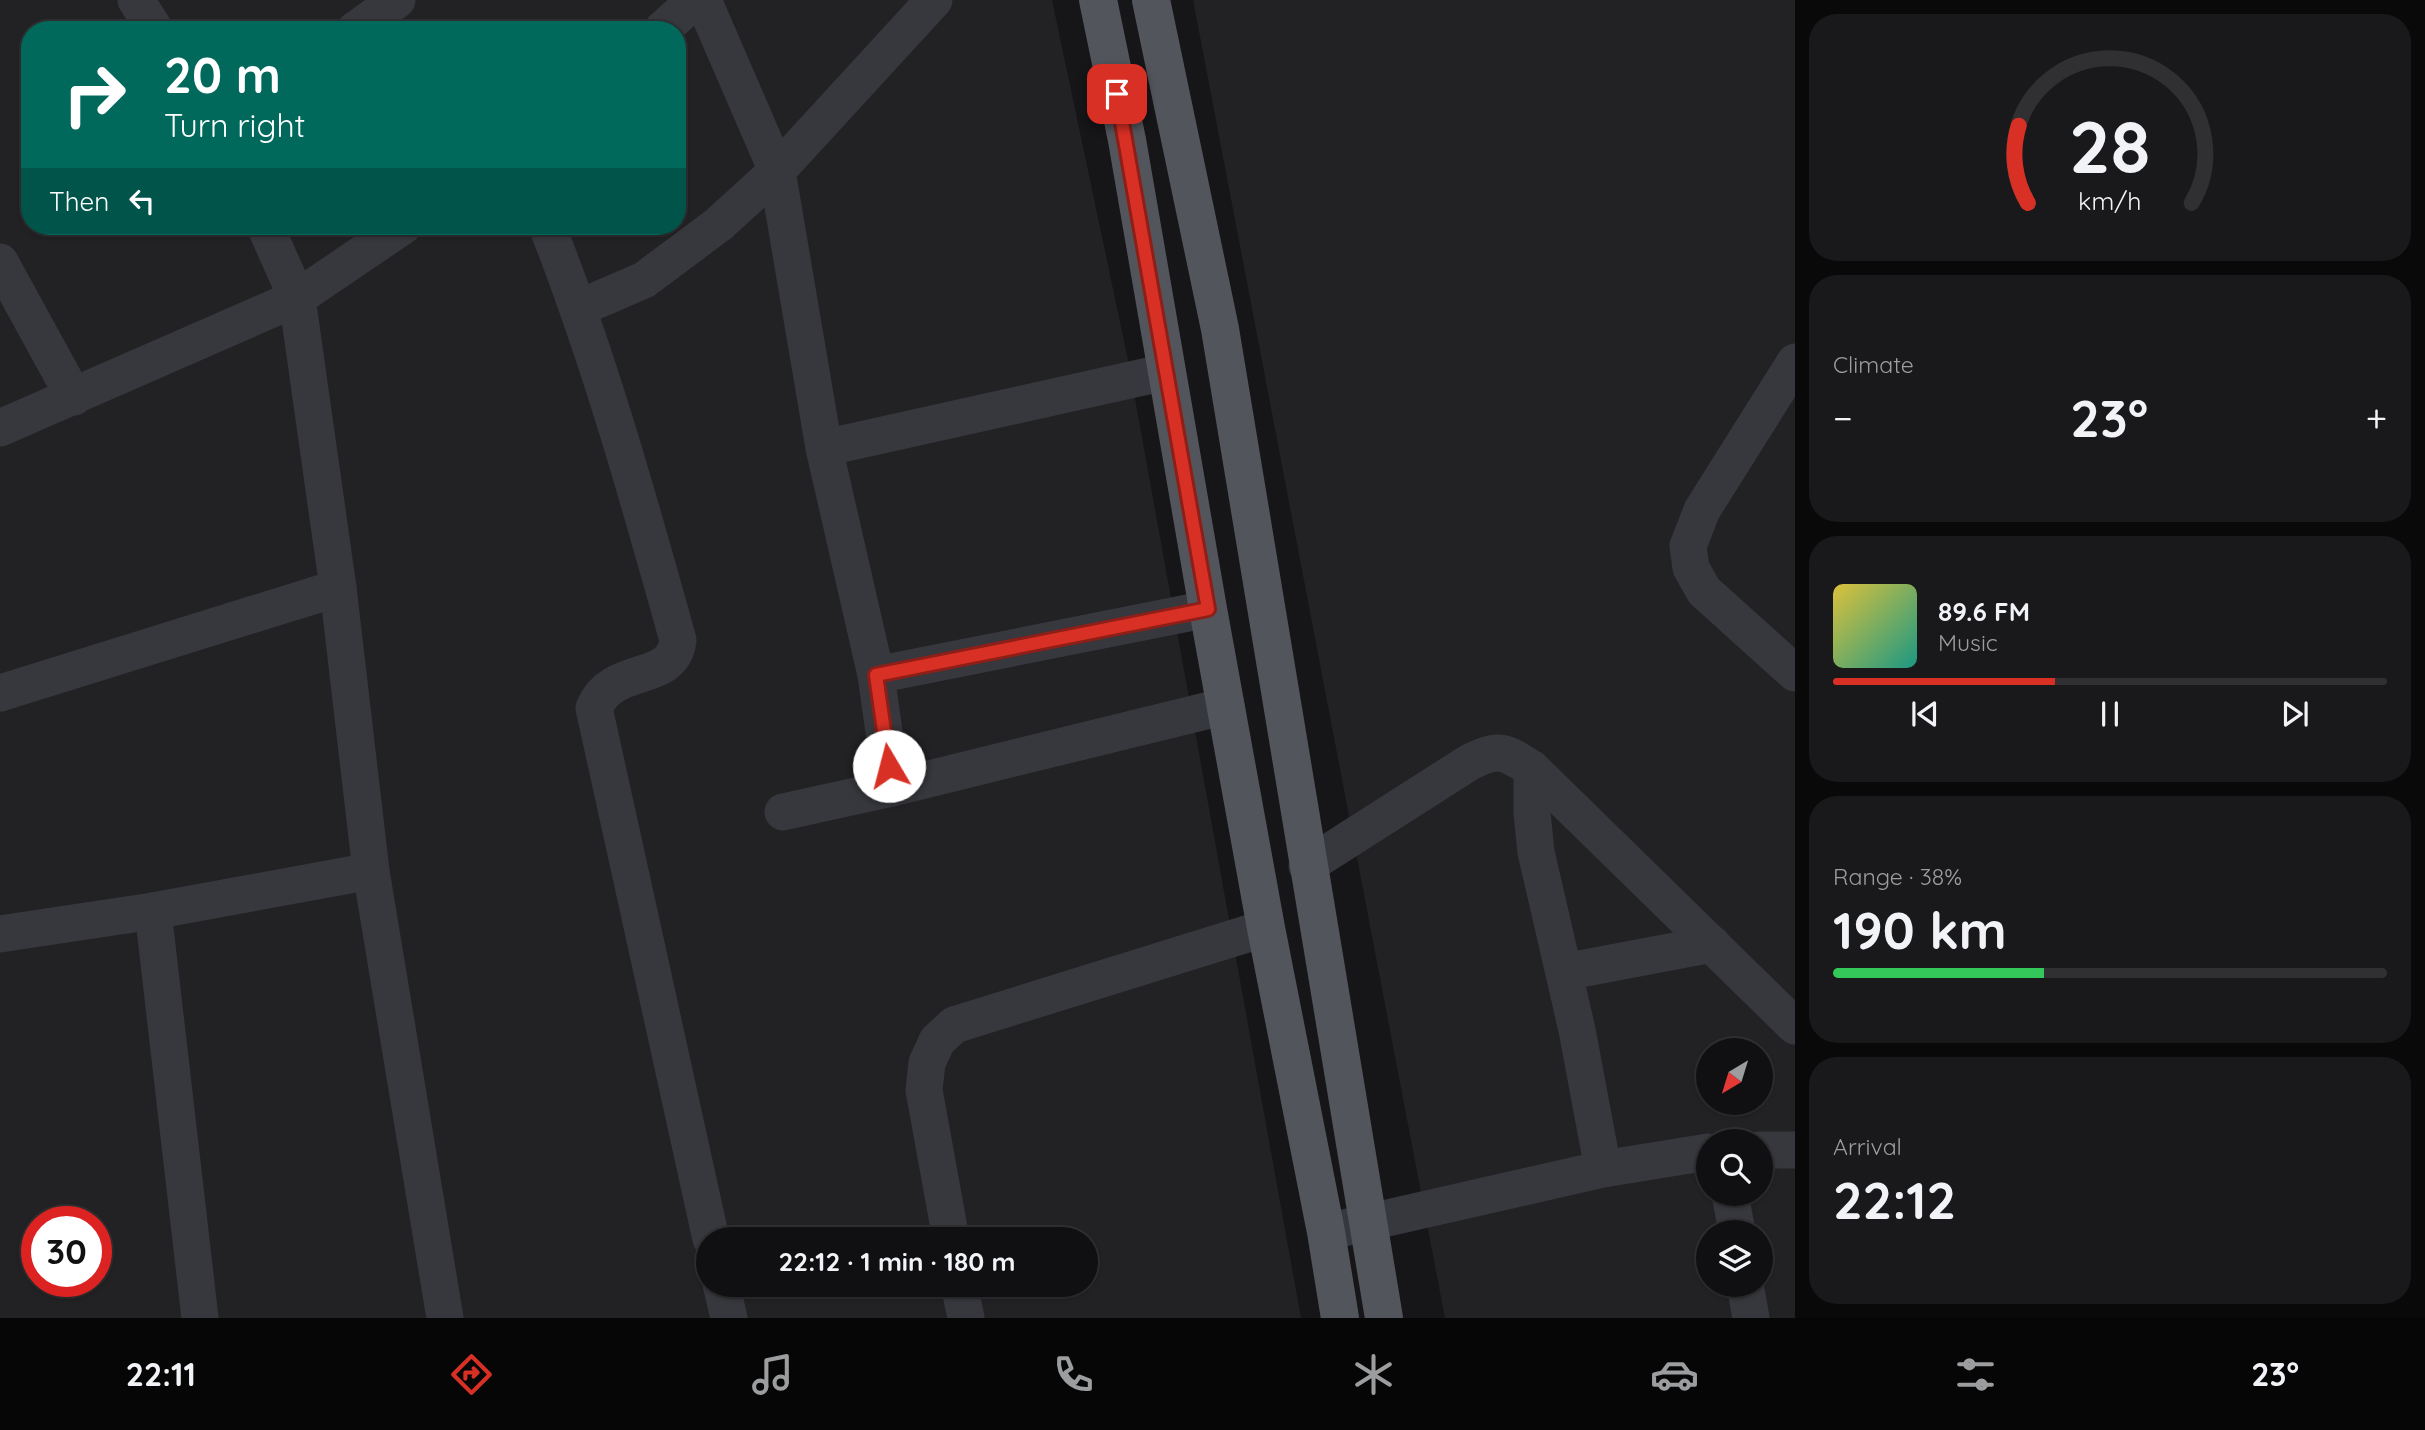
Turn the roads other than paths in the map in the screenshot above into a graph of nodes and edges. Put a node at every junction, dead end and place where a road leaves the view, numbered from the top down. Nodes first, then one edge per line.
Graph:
1 (136, 0) edge
2 (397, 0) edge
3 (695, 0) edge
4 (703, 0) edge
5 (934, 0) edge
6 (1098, 0) edge
7 (1151, 0) edge
8 (149, 21) edge
9 (368, 21) edge
10 (672, 21) edge
11 (777, 171) junction
12 (269, 235) edge
13 (390, 235) edge
14 (551, 235) edge
15 (0, 262) edge
16 (297, 299) junction
17 (579, 308) junction
18 (1795, 362) edge
19 (1166, 372) junction
20 (74, 397) junction
21 (0, 428) edge
22 (824, 448) junction
23 (338, 588) junction
24 (1208, 609) junction
25 (1795, 673) edge
26 (876, 675) junction
27 (0, 693) edge
28 (1226, 706) junction
29 (1532, 769) junction
30 (892, 788) junction
31 (783, 812) dead end
32 (1307, 866) junction
33 (372, 871) junction
34 (153, 911) junction
35 (1266, 928) junction
36 (0, 934) edge
37 (1712, 944) junction
38 (1563, 972) junction
39 (1795, 1026) edge
40 (1773, 1150) edge
41 (1795, 1150) edge
42 (1696, 1154) edge
43 (1603, 1169) junction
44 (1368, 1223) junction
45 (708, 1227) edge
46 (949, 1227) edge
47 (1326, 1232) junction
48 (725, 1297) edge
49 (962, 1297) edge
50 (1747, 1297) edge
51 (200, 1318) edge
52 (445, 1318) edge
53 (729, 1318) edge
54 (965, 1318) edge
55 (1340, 1318) edge
56 (1384, 1318) edge
57 (1751, 1318) edge

1 - 8 street
2 - 9 street
3 - 10 street
4 - 11 street
5 - 11 street
6 - 19 main road
7 - 32 main road
11 - 17 street
11 - 22 street
12 - 16 street
13 - 16 street
14 - 17 street
15 - 20 street
16 - 20 street
16 - 23 street
17 - 45 street
18 - 25 street
19 - 22 street
19 - 24 main road
20 - 21 street
22 - 26 street
23 - 27 street
23 - 33 street
24 - 26 street
24 - 28 main road
26 - 30 street
28 - 30 street
28 - 35 main road
29 - 32 street
29 - 37 street
29 - 38 street
30 - 31 street
32 - 44 main road
33 - 34 street
33 - 52 street
34 - 36 street
34 - 51 street
35 - 46 street
35 - 47 main road
37 - 38 street
37 - 39 street
38 - 43 street
40 - 41 street
42 - 43 street
43 - 44 street
44 - 47 street
44 - 56 main road
47 - 55 main road
48 - 53 street
49 - 54 street
50 - 57 street

